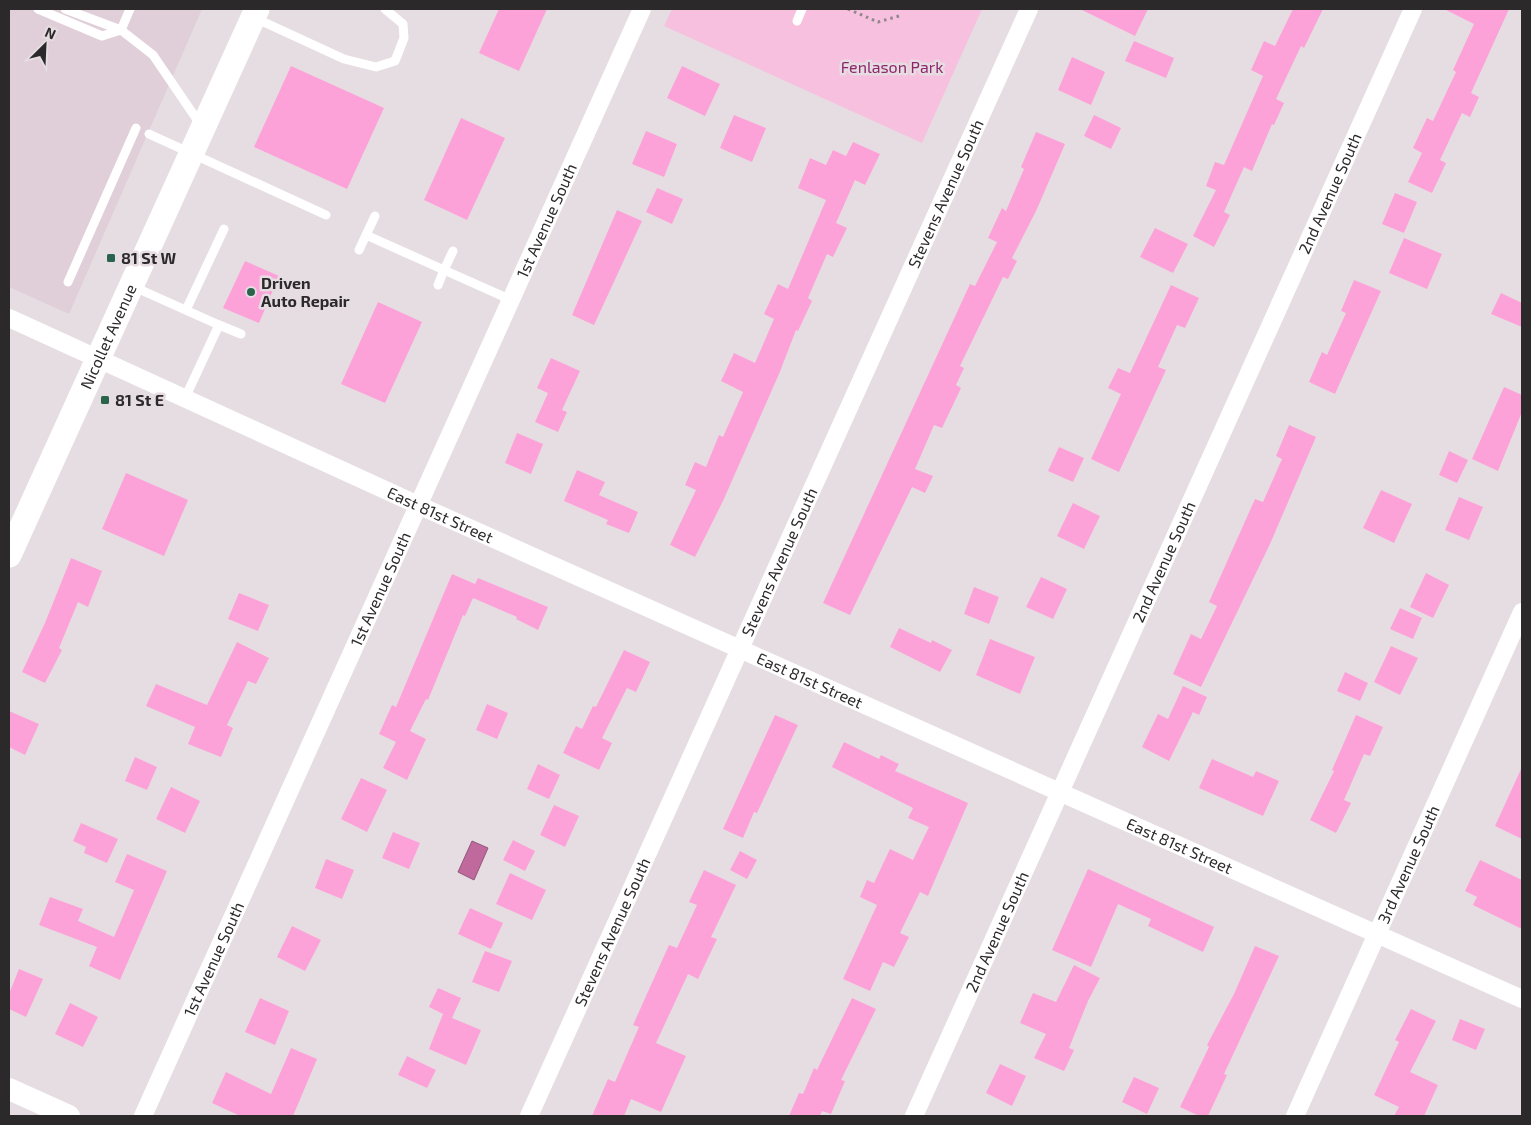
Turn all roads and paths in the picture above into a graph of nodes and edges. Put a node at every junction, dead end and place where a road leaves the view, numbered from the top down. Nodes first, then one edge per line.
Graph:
1 (38, 9) edge
2 (66, 9) edge
3 (130, 9) edge
4 (385, 9) edge
5 (642, 9) edge
6 (802, 9) edge
7 (848, 9) edge
8 (1029, 9) edge
9 (1413, 9) edge
10 (255, 13) edge
11 (899, 16) dead end
12 (797, 20) dead end
13 (121, 30) junction
14 (203, 127) junction
15 (136, 128) dead end
16 (149, 134) dead end
17 (191, 152) junction
18 (326, 215) dead end
19 (374, 216) dead end
20 (224, 229) dead end
21 (366, 235) junction
22 (359, 250) dead end
23 (453, 251) dead end
24 (444, 270) junction
25 (68, 282) dead end
26 (130, 285) junction
27 (438, 285) dead end
28 (511, 300) junction
29 (186, 310) junction
30 (9, 318) edge
31 (219, 325) junction
32 (241, 334) dead end
33 (98, 357) junction
34 (185, 398) junction
35 (418, 505) junction
36 (9, 555) edge
37 (1522, 612) edge
38 (740, 649) junction
39 (1060, 792) junction
40 (1377, 934) junction
41 (1522, 999) edge
42 (9, 1089) edge
43 (69, 1116) edge
44 (143, 1116) edge
45 (529, 1116) edge
46 (914, 1116) edge
47 (1295, 1116) edge

1 - 13 lane
2 - 13 lane
3 - 13 lane
4 - 10 lane
5 - 28 street, 1st Avenue South
6 - 12 lane
7 - 11 path
8 - 38 street, Stevens Avenue South
9 - 39 street, 2nd Avenue South
10 - 14 main road, Nicollet Avenue
13 - 14 lane
14 - 17 main road, Nicollet Avenue
15 - 25 lane
16 - 17 lane
17 - 18 lane
17 - 26 main road, Nicollet Avenue
19 - 21 lane
20 - 29 lane
21 - 22 lane
21 - 24 lane
23 - 24 lane
24 - 27 lane
24 - 28 lane
26 - 29 lane
26 - 33 main road, Nicollet Avenue
28 - 35 street, 1st Avenue South
29 - 31 lane
30 - 33 street, East 81st Street
31 - 32 lane
31 - 34 lane
33 - 34 street, East 81st Street
33 - 36 main road, Nicollet Avenue
34 - 35 street, East 81st Street
35 - 38 street, East 81st Street
35 - 44 street, 1st Avenue South
37 - 40 street, 3rd Avenue South
38 - 39 street, East 81st Street
38 - 45 street, Stevens Avenue South
39 - 40 street, East 81st Street
39 - 46 street, 2nd Avenue South
40 - 41 street, East 81st Street
40 - 47 street, 3rd Avenue South
42 - 43 street

